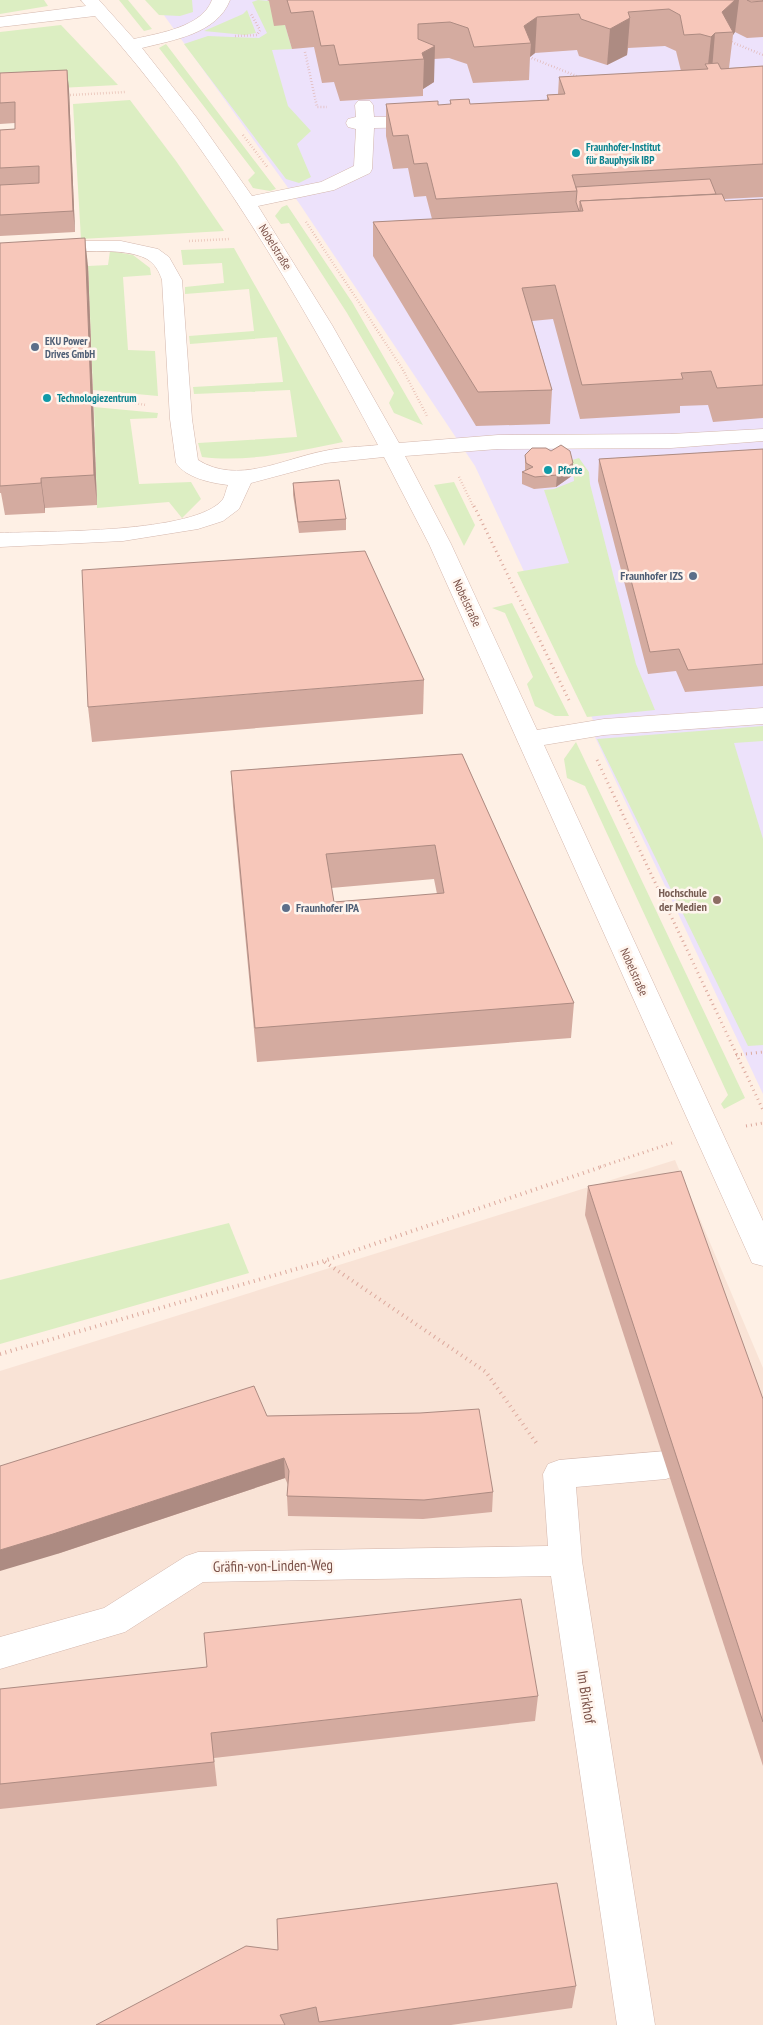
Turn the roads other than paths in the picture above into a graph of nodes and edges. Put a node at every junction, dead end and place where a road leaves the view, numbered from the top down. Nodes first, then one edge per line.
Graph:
1 (221, 0) edge
2 (94, 5) edge
3 (0, 22) edge
4 (132, 45) junction
5 (445, 120) edge
6 (247, 203) junction
7 (0, 252) edge
8 (763, 435) edge
9 (393, 450) junction
10 (241, 479) junction
11 (0, 540) edge
12 (763, 716) edge
13 (529, 739) junction
14 (763, 1254) edge
15 (666, 1465) dead end
16 (566, 1561) junction
17 (0, 1653) edge
18 (636, 2025) edge

1 - 4 street
2 - 3 street
2 - 4 street, Nobelstraße
4 - 6 street, Nobelstraße
5 - 6 street
6 - 9 street, Nobelstraße
7 - 10 street
8 - 9 street
9 - 10 street
9 - 13 street, Nobelstraße
10 - 11 street
12 - 13 street
13 - 14 street, Nobelstraße
15 - 16 street, Im Birkhof
16 - 17 street, Gräfin-von-Linden-Weg
16 - 18 street, Im Birkhof

